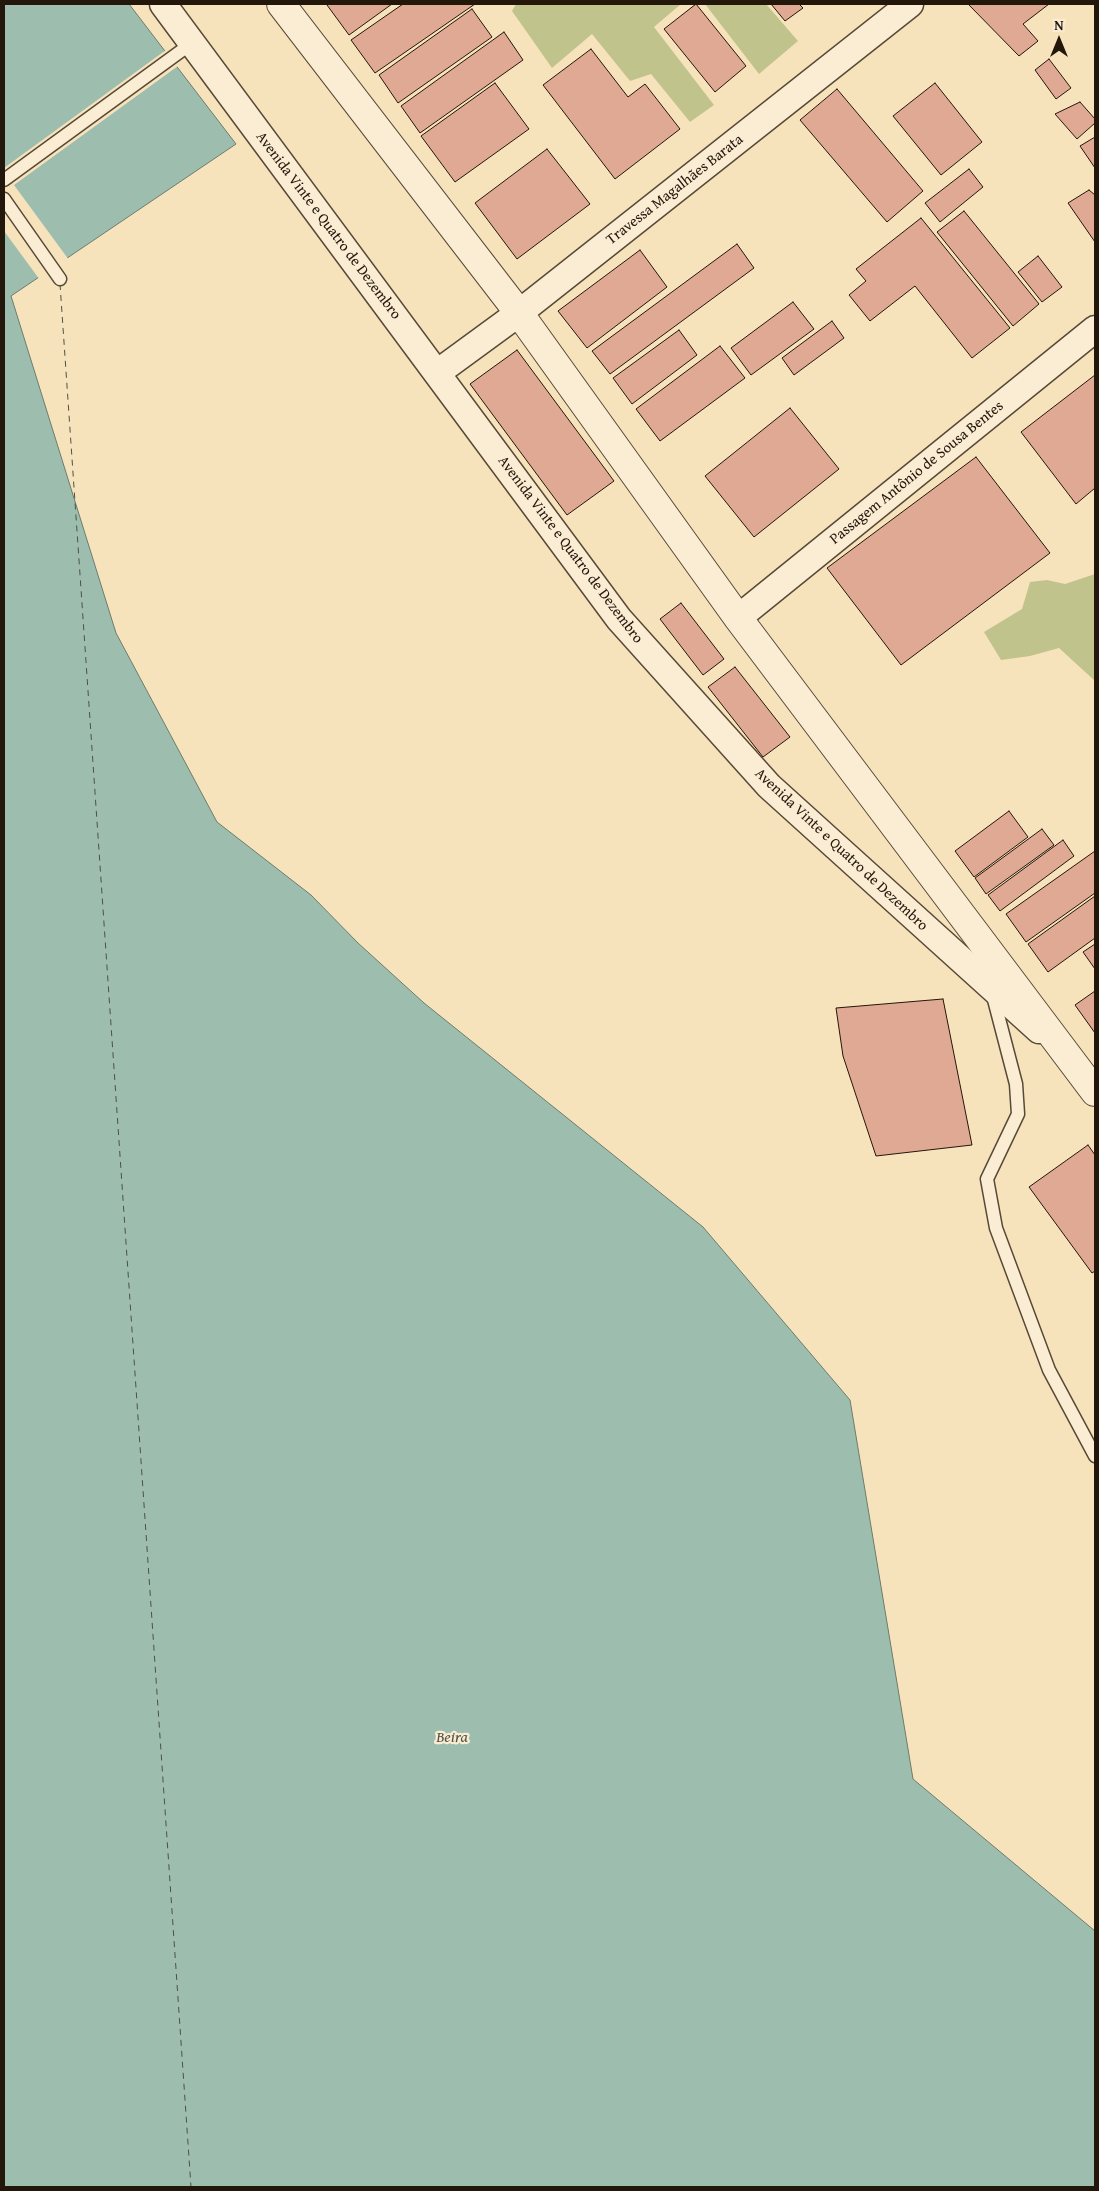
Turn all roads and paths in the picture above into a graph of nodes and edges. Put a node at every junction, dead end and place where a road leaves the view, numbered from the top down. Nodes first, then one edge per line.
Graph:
1 (163, 4) edge
2 (281, 4) edge
3 (910, 4) edge
4 (192, 43) junction
5 (4, 180) edge
6 (4, 199) edge
7 (60, 279) dead end
8 (519, 313) junction
9 (1095, 329) edge
10 (437, 373) junction
11 (738, 618) junction
12 (990, 985) junction
13 (1068, 1056) junction
14 (1095, 1092) edge
15 (1095, 1456) edge

1 - 4 street, Avenida Vinte e Quatro de Dezembro
2 - 8 street, Avenida Vinte e Quatro de Dezembro
3 - 8 street, Travessa Magalhães Barata
4 - 5 lane
4 - 10 street, Avenida Vinte e Quatro de Dezembro
6 - 7 lane
8 - 10 street, Travessa Magalhães Barata
8 - 11 street, Avenida Vinte e Quatro de Dezembro
9 - 11 street, Passagem Antônio de Sousa Bentes
10 - 12 street, Avenida Vinte e Quatro de Dezembro
11 - 13 street, Avenida Vinte e Quatro de Dezembro
12 - 13 street, Avenida Vinte e Quatro de Dezembro
12 - 15 lane
13 - 14 street, Avenida Vinte e Quatro de Dezembro

